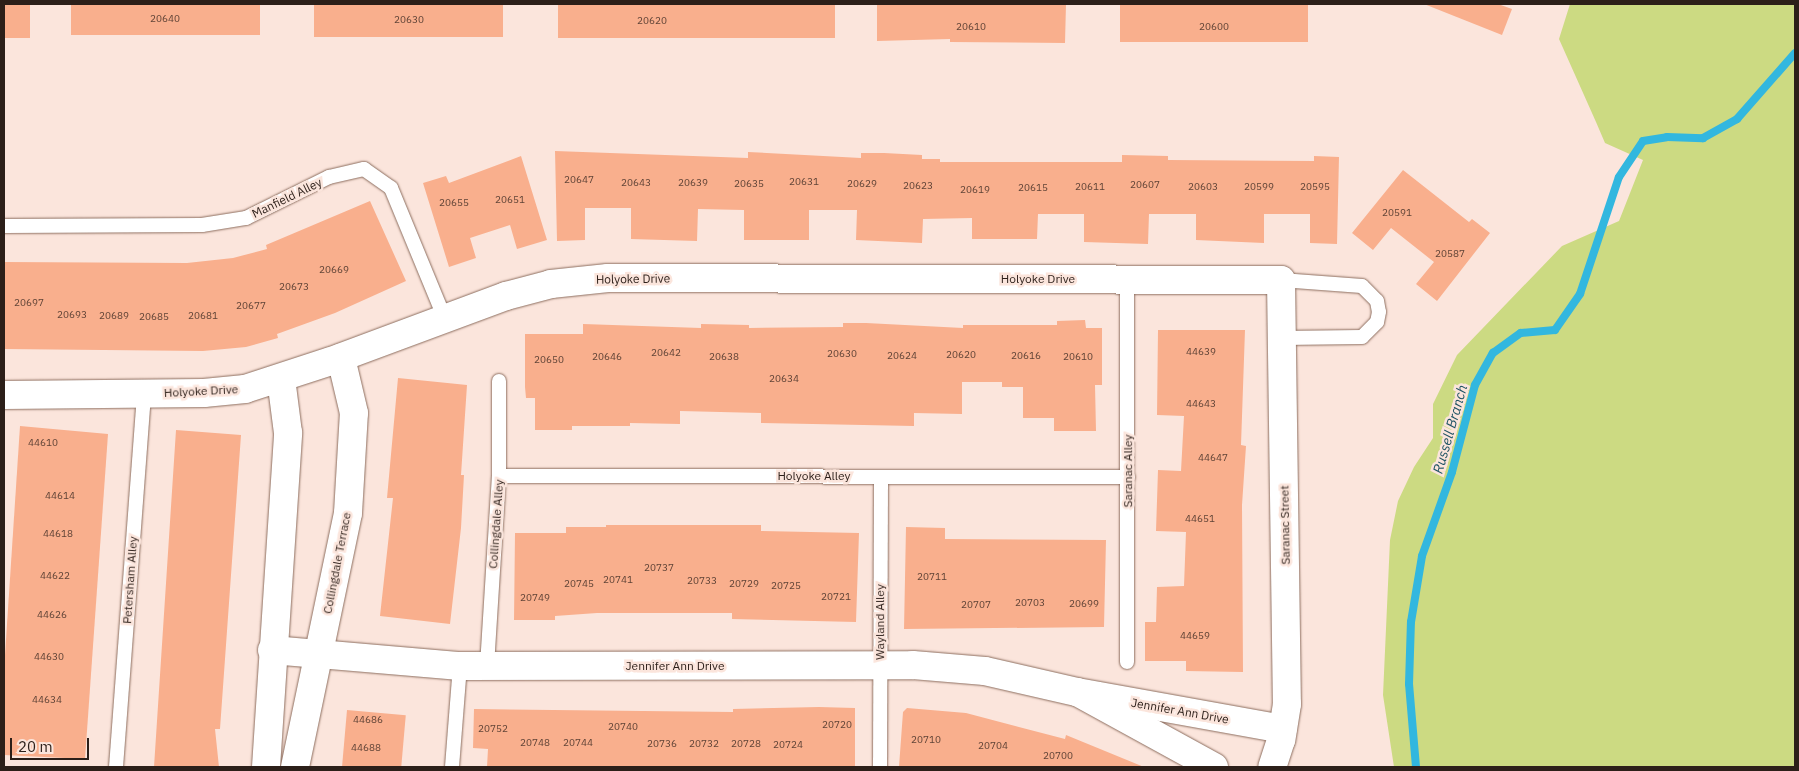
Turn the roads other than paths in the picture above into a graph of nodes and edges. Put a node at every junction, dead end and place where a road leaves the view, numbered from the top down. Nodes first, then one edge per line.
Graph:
1 (4, 226) edge
2 (1127, 280) junction
3 (1281, 280) junction
4 (445, 319) junction
5 (1282, 338) junction
6 (341, 358) junction
7 (281, 378) junction
8 (499, 381) dead end
9 (144, 393) junction
10 (4, 395) edge
11 (499, 476) junction
12 (881, 477) junction
13 (1128, 477) junction
14 (272, 650) junction
15 (318, 656) junction
16 (1127, 662) dead end
17 (460, 666) junction
18 (487, 666) junction
19 (880, 666) junction
20 (1077, 692) junction
21 (1283, 729) junction
22 (116, 767) edge
23 (266, 767) edge
24 (295, 767) edge
25 (452, 767) edge
26 (880, 767) edge
27 (1214, 767) edge
28 (1272, 767) edge

1 - 4 lane, Manfield Alley
2 - 3 street, Holyoke Drive
2 - 4 street, Holyoke Drive
2 - 13 lane, Saranac Alley
3 - 5 street, Saranac Street
3 - 5 lane
4 - 6 street, Holyoke Drive
5 - 21 street, Saranac Street
6 - 7 street, Holyoke Drive
6 - 15 street, Collingdale Terrace
7 - 9 street, Holyoke Drive
7 - 14 street
8 - 11 lane, Collingdale Alley
9 - 10 street, Holyoke Drive
9 - 22 lane, Petersham Alley
11 - 12 lane, Holyoke Alley
11 - 18 lane, Collingdale Alley
12 - 13 lane, Holyoke Alley
12 - 19 lane, Wayland Alley
13 - 16 lane, Saranac Alley
14 - 15 street, Jennifer Ann Drive
14 - 23 street
15 - 17 street, Jennifer Ann Drive
15 - 24 street, Collingdale Terrace
17 - 18 street, Jennifer Ann Drive
17 - 25 lane
18 - 19 street, Jennifer Ann Drive
19 - 20 street, Jennifer Ann Drive
19 - 26 lane, Wayland Alley
20 - 21 street, Jennifer Ann Drive
20 - 27 street, Jennifer Ann Drive
21 - 28 street, Saranac Street

